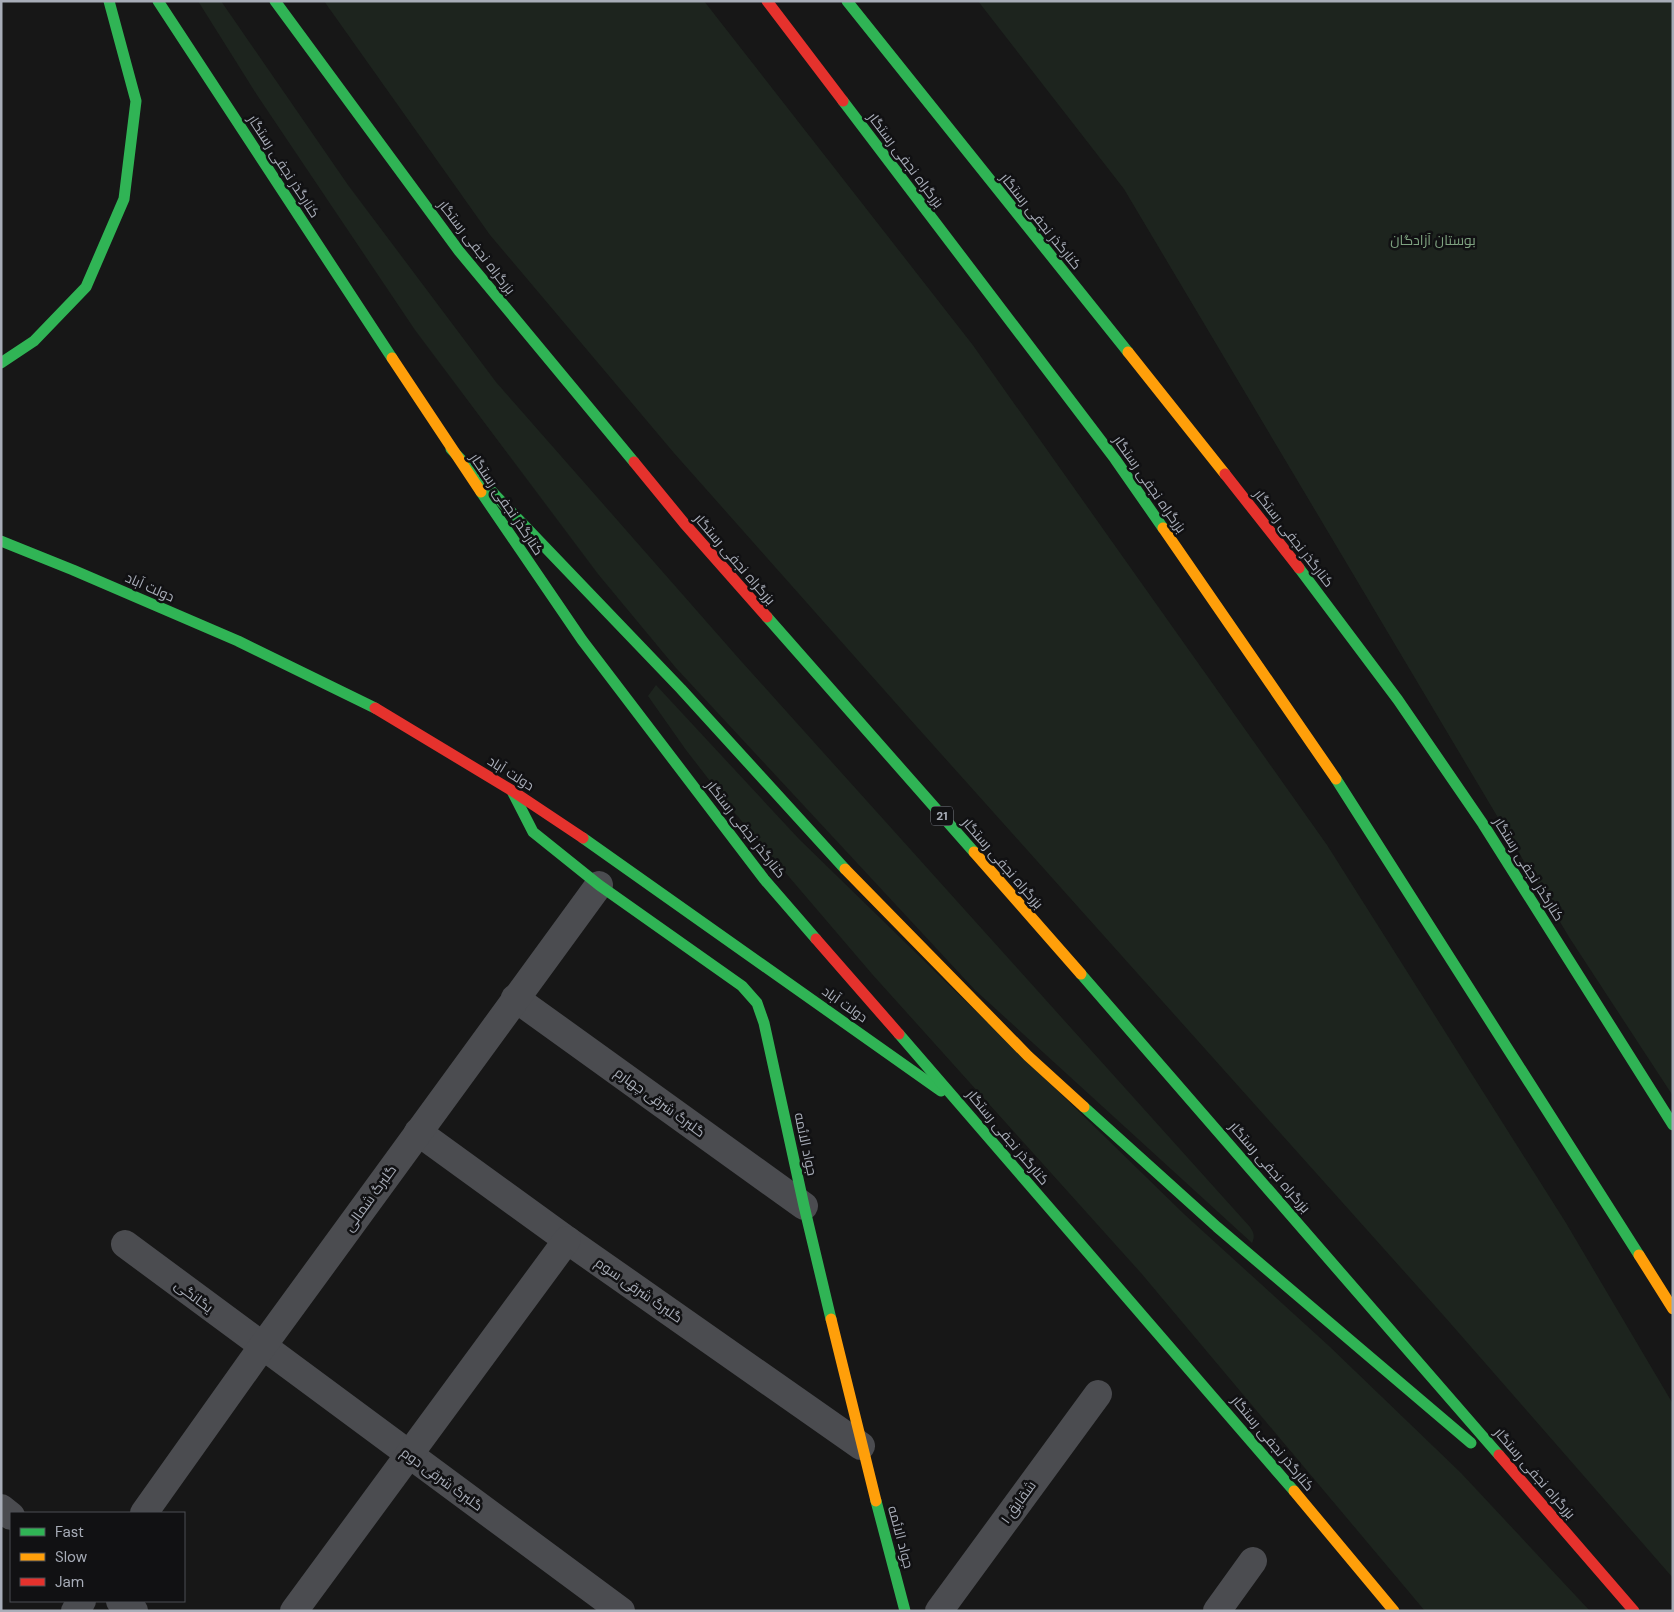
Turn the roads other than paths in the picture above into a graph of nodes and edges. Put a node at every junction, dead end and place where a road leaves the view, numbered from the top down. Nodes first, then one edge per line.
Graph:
1 (109, 1) edge
2 (158, 1) edge
3 (275, 1) edge
4 (767, 1) edge
5 (847, 1) edge
6 (1, 363) edge
7 (451, 449) junction
8 (1, 541) edge
9 (511, 790) junction
10 (599, 885) junction
11 (515, 998) junction
12 (962, 1105) junction
13 (1673, 1125) edge
14 (418, 1132) junction
15 (804, 1206) junction
16 (567, 1240) junction
17 (125, 1244) dead end
18 (1673, 1309) edge
19 (262, 1347) junction
20 (1098, 1394) dead end
21 (861, 1446) junction
22 (409, 1454) junction
23 (1540, 1502) junction
24 (145, 1512) edge
25 (1253, 1561) dead end
26 (121, 1602) edge
27 (134, 1611) edge
28 (294, 1611) edge
29 (621, 1611) edge
30 (905, 1611) edge
31 (939, 1611) edge
32 (1217, 1611) edge
33 (1394, 1611) edge
34 (1634, 1611) edge

1 - 6 main road
2 - 7 main road, کنارگذر نجفی رستگار
3 - 23 main road, بزرگراه نجفی رستگار / 21
4 - 18 main road, بزرگراه نجفی رستگار
5 - 13 main road, کنارگذر نجفی رستگار
7 - 12 main road, کنارگذر نجفی رستگار
7 - 23 main road
8 - 9 main road, دولت آباد
9 - 10 main road, جواد الائمه
9 - 12 main road, دولت آباد
10 - 11 street, گلبرگ شمالی
10 - 15 main road, جواد الائمه
11 - 14 street, گلبرگ شمالی
11 - 15 street, گلبرگ شرقی چهارم
12 - 33 main road, کنارگذر نجفی رستگار
14 - 16 street, گلبرگ شرقی سوم
14 - 19 street, گلبرگ شمالی
15 - 21 main road, جواد الائمه
16 - 21 street, گلبرگ شرقی سوم
16 - 22 street
17 - 19 street, یگانگی
19 - 22 street, گلبرگ شرقی دوم
19 - 24 street, گلبرگ شمالی
20 - 31 street, شقایق ۱
21 - 30 main road, جواد الائمه
22 - 28 street
22 - 29 street, گلبرگ شرقی دوم
23 - 34 main road, بزرگراه نجفی رستگار / 21
25 - 32 street
26 - 27 street

